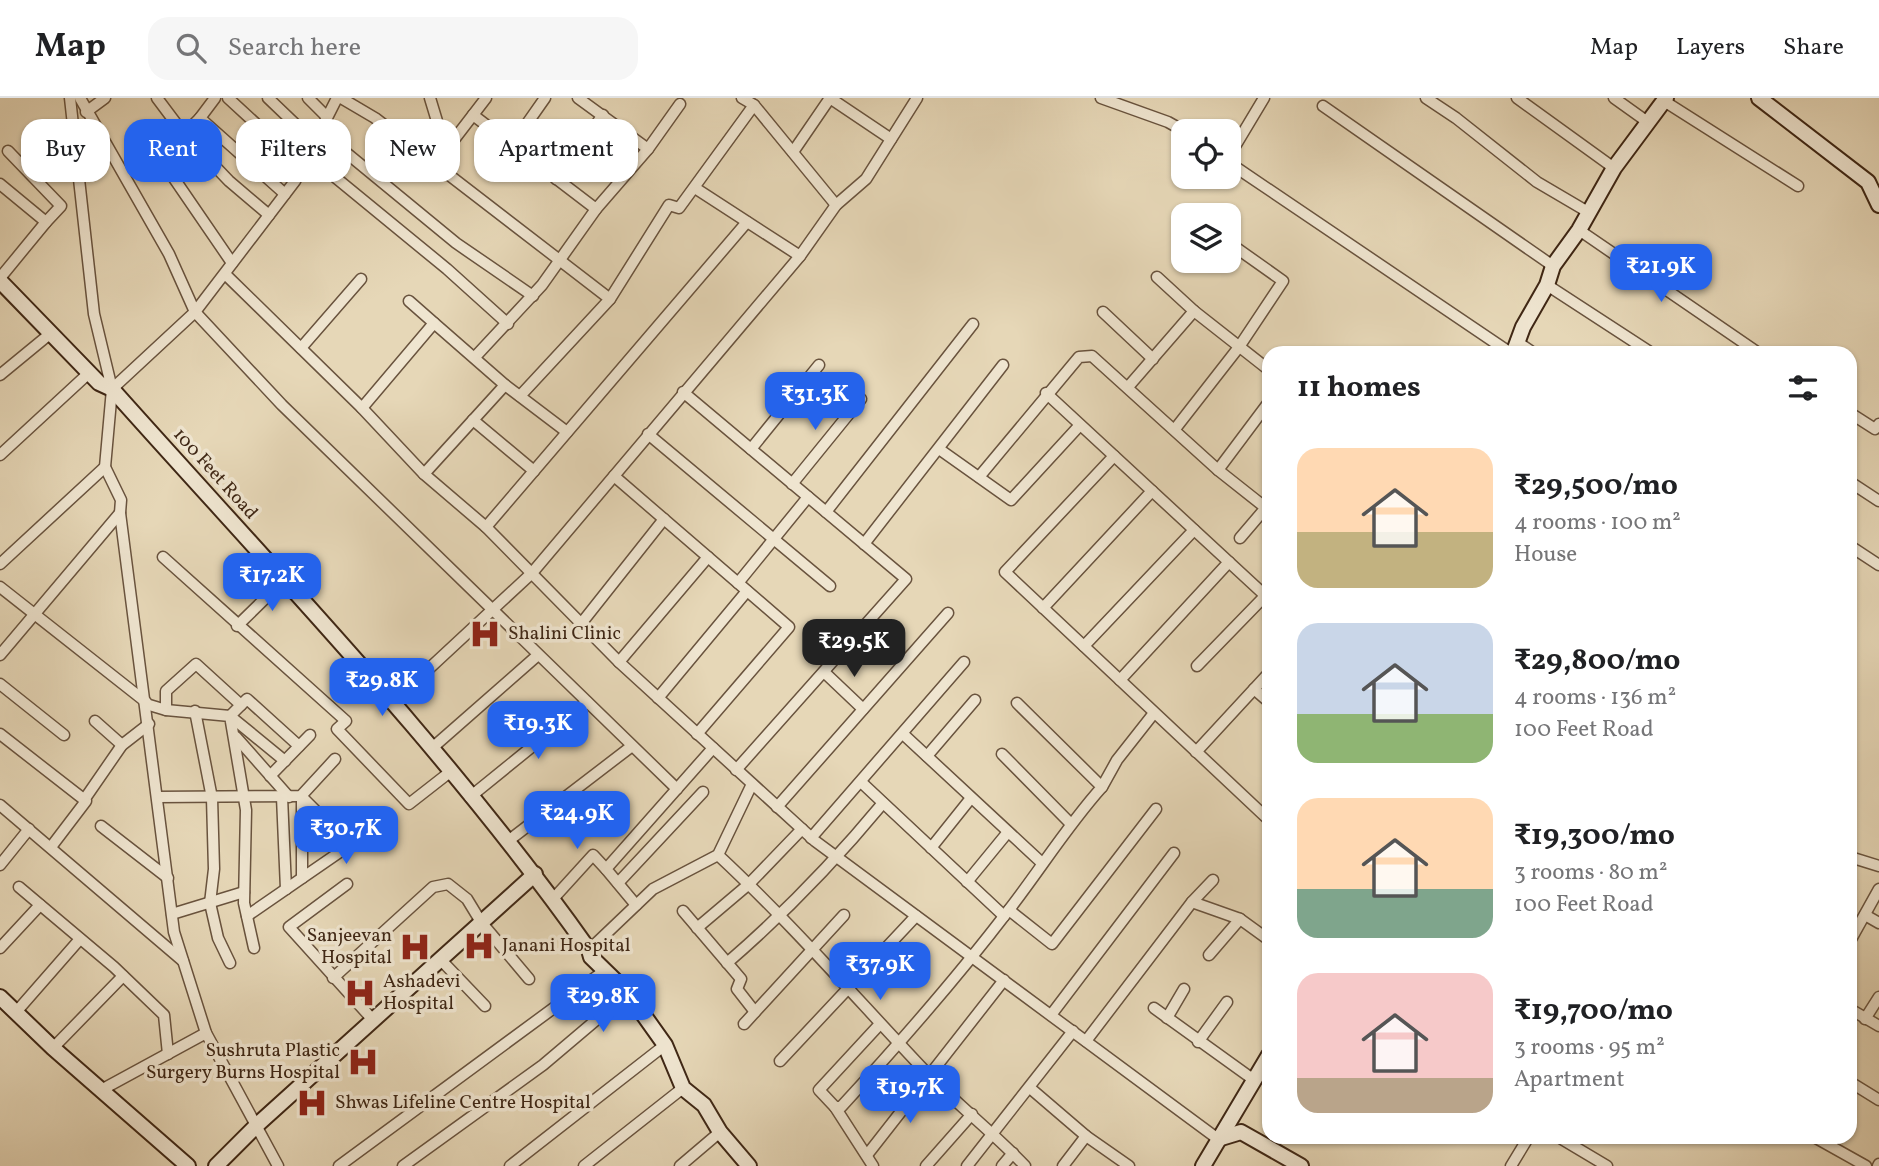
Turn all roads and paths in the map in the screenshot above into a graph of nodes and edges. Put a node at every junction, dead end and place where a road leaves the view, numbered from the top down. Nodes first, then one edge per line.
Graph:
1 (70, 98) edge
2 (80, 98) edge
3 (105, 98) edge
4 (157, 98) edge
5 (215, 98) edge
6 (228, 98) edge
7 (268, 98) edge
8 (308, 98) edge
9 (339, 98) edge
10 (430, 98) edge
11 (486, 98) edge
12 (545, 98) edge
13 (578, 98) edge
14 (741, 98) edge
15 (917, 98) edge
16 (1101, 98) edge
17 (1264, 98) edge
18 (1426, 98) edge
19 (1517, 98) edge
20 (1614, 98) edge
21 (1759, 98) edge
22 (1665, 100) edge
23 (680, 104) dead end
24 (754, 105) junction
25 (1323, 106) dead end
26 (86, 112) junction
27 (473, 115) junction
28 (603, 115) junction
29 (327, 117) joint
30 (200, 118) joint
31 (173, 119) edge
32 (251, 119) edge
33 (290, 119) edge
34 (478, 119) edge
35 (530, 119) edge
36 (600, 119) edge
37 (1649, 123) junction
38 (1171, 124) edge
39 (1241, 138) edge
40 (891, 139) junction
41 (648, 149) junction
42 (8, 151) dead end
43 (793, 152) junction
44 (351, 157) edge
45 (1614, 168) junction
46 (1241, 169) edge
47 (222, 174) edge
48 (176, 182) edge
49 (292, 182) edge
50 (341, 182) edge
51 (560, 182) edge
52 (0, 184) edge
53 (1798, 186) dead end
54 (695, 188) junction
55 (285, 194) junction
56 (836, 205) junction
57 (1879, 205) edge
58 (596, 209) junction
59 (1588, 212) junction
60 (269, 215) junction
61 (46, 222) junction
62 (747, 222) junction
63 (1579, 230) junction
64 (1241, 251) edge
65 (800, 256) junction
66 (232, 263) junction
67 (560, 263) junction
68 (1553, 266) junction
69 (225, 274) junction
70 (1157, 277) dead end
71 (0, 279) edge
72 (361, 279) dead end
73 (1547, 285) junction
74 (533, 296) junction
75 (610, 299) junction
76 (410, 301) dead end
77 (1194, 311) junction
78 (195, 312) junction
79 (1103, 312) dead end
80 (434, 323) junction
81 (508, 324) junction
82 (973, 324) dead end
83 (51, 333) junction
84 (1509, 346) edge
85 (1516, 346) edge
86 (1641, 346) edge
87 (1748, 346) edge
88 (301, 348) junction
89 (1239, 348) junction
90 (475, 357) junction
91 (1153, 359) junction
92 (820, 365) dead end
93 (1003, 365) dead end
94 (1262, 365) edge
95 (90, 372) junction
96 (0, 375) edge
97 (505, 385) junction
98 (1128, 387) junction
99 (112, 389) junction
100 (683, 392) junction
101 (1046, 393) junction
102 (520, 396) junction
103 (861, 399) dead end
104 (362, 408) junction
105 (1262, 411) edge
106 (1857, 417) edge
107 (473, 420) junction
108 (1879, 424) edge
109 (1080, 425) junction
110 (1175, 429) junction
111 (567, 432) junction
112 (648, 434) junction
113 (751, 449) junction
114 (939, 449) junction
115 (0, 455) edge
116 (1114, 456) junction
117 (105, 467) junction
118 (1218, 470) junction
119 (534, 471) junction
120 (424, 474) junction
121 (614, 476) junction
122 (979, 477) junction
123 (792, 484) junction
124 (1857, 487) edge
125 (1152, 491) junction
126 (808, 497) junction
127 (1879, 501) edge
128 (1262, 502) edge
129 (826, 512) junction
130 (1262, 512) edge
131 (120, 513) junction
132 (664, 519) junction
133 (486, 527) junction
134 (1194, 530) junction
135 (1240, 538) dead end
136 (774, 539) junction
137 (864, 544) junction
138 (1857, 551) edge
139 (163, 557) dead end
140 (708, 557) junction
141 (1229, 562) junction
142 (0, 564) edge
143 (1879, 565) edge
144 (532, 573) junction
145 (286, 578) junction
146 (738, 583) junction
147 (830, 586) dead end
148 (0, 587) edge
149 (747, 591) junction
150 (1262, 592) edge
151 (1262, 602) edge
152 (1043, 608) junction
153 (33, 612) junction
154 (492, 612) junction
155 (948, 613) dead end
156 (580, 625) junction
157 (237, 626) junction
158 (1084, 646) junction
159 (0, 654) edge
160 (538, 655) junction
161 (619, 662) junction
162 (964, 662) dead end
163 (1197, 666) dead end
164 (824, 672) junction
165 (1120, 680) junction
166 (1262, 680) edge
167 (0, 684) edge
168 (1254, 689) junction
169 (166, 691) junction
170 (1262, 696) edge
171 (657, 698) junction
172 (975, 700) dead end
173 (587, 702) junction
174 (146, 703) junction
175 (392, 703) junction
176 (1017, 703) dead end
177 (241, 705) junction
178 (863, 709) junction
179 (166, 710) junction
180 (195, 710) junction
181 (1154, 713) junction
182 (230, 716) junction
183 (95, 721) dead end
184 (149, 724) junction
185 (0, 734) edge
186 (697, 734) junction
187 (903, 734) junction
188 (64, 735) dead end
189 (310, 735) dead end
190 (236, 737) junction
191 (122, 745) junction
192 (299, 746) junction
193 (632, 746) junction
194 (713, 748) junction
195 (431, 749) junction
196 (1196, 752) junction
197 (1002, 754) dead end
198 (927, 756) junction
199 (335, 759) dead end
200 (285, 761) junction
201 (736, 770) junction
202 (450, 772) junction
203 (270, 776) junction
204 (861, 782) junction
205 (752, 784) junction
206 (1102, 787) junction
207 (677, 789) junction
208 (704, 792) dead end
209 (301, 796) junction
210 (158, 797) junction
211 (285, 797) junction
212 (470, 797) junction
213 (971, 797) junction
214 (212, 798) junction
215 (243, 798) junction
216 (84, 800) junction
217 (883, 803) junction
218 (0, 805) edge
219 (777, 807) junction
220 (1156, 809) dead end
221 (1262, 813) edge
222 (1070, 823) junction
223 (101, 826) dead end
224 (29, 829) junction
225 (802, 830) junction
226 (1008, 832) junction
227 (811, 838) junction
228 (508, 841) junction
229 (51, 847) junction
230 (931, 848) junction
231 (1174, 853) dead end
232 (718, 855) junction
233 (838, 858) junction
234 (1857, 859) edge
235 (1042, 863) junction
236 (0, 865) edge
237 (1879, 866) edge
238 (606, 869) junction
239 (535, 874) junction
240 (168, 878) junction
241 (302, 878) junction
242 (1213, 880) dead end
243 (967, 882) junction
244 (618, 883) junction
245 (347, 884) dead end
246 (749, 884) junction
247 (19, 887) dead end
248 (286, 889) junction
249 (1879, 890) edge
250 (244, 892) junction
251 (553, 899) junction
252 (1192, 902) junction
253 (210, 903) junction
254 (40, 905) junction
255 (636, 905) junction
256 (683, 911) dead end
257 (1006, 913) junction
258 (172, 914) junction
259 (844, 915) dead end
260 (1865, 915) junction
261 (247, 916) junction
262 (781, 916) junction
263 (916, 916) junction
264 (1240, 919) junction
265 (481, 922) junction
266 (1879, 923) edge
267 (697, 928) junction
268 (1857, 929) edge
269 (1262, 935) edge
270 (80, 939) junction
271 (0, 948) edge
272 (254, 948) dead end
273 (810, 948) junction
274 (589, 950) junction
275 (1209, 955) dead end
276 (970, 956) junction
277 (440, 959) junction
278 (183, 962) junction
279 (727, 962) junction
280 (230, 963) dead end
281 (604, 971) junction
282 (123, 976) junction
283 (333, 978) junction
284 (529, 979) dead end
285 (1003, 980) junction
286 (1184, 989) dead end
287 (847, 990) junction
288 (628, 993) junction
289 (0, 997) edge
290 (1879, 997) edge
291 (1227, 1002) dead end
292 (485, 1006) dead end
293 (1154, 1008) dead end
294 (17, 1011) junction
295 (755, 1012) junction
296 (1857, 1014) edge
297 (1051, 1016) junction
298 (1167, 1018) junction
299 (1865, 1019) junction
300 (373, 1020) junction
301 (744, 1024) dead end
302 (880, 1024) junction
303 (1879, 1026) edge
304 (1073, 1031) junction
305 (206, 1033) junction
306 (1086, 1041) junction
307 (1198, 1042) junction
308 (899, 1044) junction
309 (665, 1045) junction
310 (53, 1048) junction
311 (168, 1054) junction
312 (780, 1061) dead end
313 (1262, 1067) edge
314 (930, 1076) junction
315 (1254, 1080) junction
316 (1857, 1086) edge
317 (683, 1088) junction
318 (1030, 1088) junction
319 (103, 1089) junction
320 (1879, 1100) edge
321 (835, 1107) junction
322 (972, 1114) junction
323 (258, 1124) junction
324 (720, 1132) junction
325 (994, 1132) junction
326 (1086, 1136) junction
327 (1218, 1139) junction
328 (1262, 1144) edge
329 (1262, 1144) edge
330 (1524, 1144) edge
331 (1570, 1144) edge
332 (1827, 1144) edge
333 (1013, 1153) junction
334 (867, 1155) junction
335 (746, 1165) edge
336 (188, 1166) edge
337 (216, 1166) edge
338 (278, 1166) edge
339 (339, 1166) edge
340 (404, 1166) edge
341 (510, 1166) edge
342 (583, 1166) edge
343 (680, 1166) edge
344 (873, 1166) edge
345 (926, 1166) edge
346 (967, 1166) edge
347 (1002, 1166) edge
348 (1025, 1166) edge
349 (1063, 1166) edge
350 (1129, 1166) edge
351 (1203, 1166) edge
352 (1301, 1166) edge
353 (1511, 1166) edge
354 (1607, 1166) edge
355 (1866, 1166) edge

1 - 99 street
2 - 26 street
3 - 26 street
4 - 31 street
5 - 30 street
6 - 32 street
7 - 33 street
8 - 29 street
9 - 29 street
9 - 67 street
10 - 27 street
11 - 27 street
12 - 35 street
13 - 28 street
14 - 24 street
15 - 40 street
16 - 38 street
17 - 39 street
18 - 59 street
19 - 45 street
20 - 37 street
21 - 57 main road
22 - 37 main road
22 - 53 street
23 - 41 street
24 - 43 street
24 - 54 street
25 - 68 street
26 - 78 street
27 - 34 street
28 - 36 street
28 - 41 street
30 - 55 street
37 - 45 main road
40 - 43 street
40 - 56 street
41 - 58 street
42 - 61 street
43 - 56 street
44 - 74 street
45 - 59 main road
46 - 84 street
47 - 60 street
48 - 66 street
49 - 55 street
50 - 81 street
51 - 58 street
52 - 61 street
54 - 62 street
54 - 75 street
55 - 60 street
56 - 65 street
58 - 67 street
59 - 63 main road
60 - 66 street
61 - 71 street
62 - 65 street
62 - 111 street
63 - 68 main road
63 - 87 street
64 - 89 street
65 - 100 street
66 - 69 street
67 - 74 street
67 - 75 street
68 - 73 main road
69 - 78 street
69 - 88 street
70 - 77 street
71 - 83 main road, 100 Feet Road
72 - 88 street
73 - 85 main road
73 - 86 street
74 - 81 street
75 - 102 street
76 - 80 street
77 - 89 street
77 - 91 street
78 - 99 street
78 - 154 street
79 - 91 street
80 - 90 street
80 - 104 street
81 - 90 street
82 - 129 street
83 - 95 main road, 100 Feet Road
83 - 96 street
88 - 104 street
89 - 94 street
89 - 110 street
90 - 97 street
91 - 98 street
92 - 113 street
93 - 114 street
95 - 99 main road, 100 Feet Road
95 - 115 street
97 - 102 street
97 - 107 street
98 - 101 street
98 - 110 street
99 - 117 street
99 - 145 main road, 100 Feet Road
100 - 112 street
100 - 113 street
101 - 109 street
101 - 122 street
102 - 111 street
103 - 123 street
104 - 120 street
105 - 118 street
106 - 108 street
107 - 119 street
107 - 120 street
109 - 116 street
109 - 122 street
110 - 118 street
111 - 119 street
112 - 121 street
112 - 136 street
113 - 123 street
114 - 122 street
114 - 137 street
116 - 125 street
116 - 152 street
117 - 131 street
117 - 142 street
118 - 128 street
119 - 133 street
120 - 133 street
121 - 132 street
121 - 144 street
123 - 126 street
124 - 127 street
125 - 134 street
125 - 152 street
126 - 129 street
126 - 136 street
129 - 137 street
130 - 135 street
131 - 153 street
131 - 174 street
132 - 140 street
132 - 156 street
133 - 144 street
134 - 141 street
134 - 158 street
136 - 146 street
136 - 147 street
137 - 164 street
138 - 143 street
139 - 157 street
140 - 146 street
140 - 161 street
141 - 150 street
141 - 165 street
144 - 154 street
144 - 156 street
145 - 157 street
145 - 175 main road, 100 Feet Road
146 - 149 street
148 - 153 street
149 - 171 street
149 - 186 street
151 - 163 street
152 - 158 street
153 - 159 street
153 - 174 street
154 - 160 street
154 - 175 street
155 - 178 street
156 - 161 street
157 - 202 street
158 - 165 street
160 - 173 street
160 - 195 street
161 - 171 street
162 - 187 street
164 - 178 street
164 - 201 street
165 - 181 street
166 - 168 street
167 - 188 street
168 - 170 street
168 - 196 street
169 - 174 street
169 - 177 street
169 - 179 street
171 - 186 street
172 - 198 street
173 - 193 street
173 - 212 street
174 - 179 street
174 - 184 street
175 - 195 main road, 100 Feet Road
176 - 206 street
177 - 182 street
177 - 192 street
178 - 219 street
179 - 180 street
180 - 182 street
180 - 214 street
181 - 196 street
181 - 206 street
182 - 190 street
182 - 200 street
183 - 191 street
184 - 191 street
184 - 210 street
185 - 216 street
186 - 194 street
187 - 198 street
187 - 204 street
189 - 192 street
190 - 203 street
190 - 215 street
191 - 216 street
192 - 200 street
193 - 207 street
193 - 228 street
194 - 201 street
194 - 207 street
195 - 202 main road, 100 Feet Road
196 - 221 street
197 - 222 street
198 - 213 street
199 - 209 street
200 - 203 street
201 - 205 street
202 - 212 main road, 100 Feet Road
203 - 211 street
204 - 217 street
204 - 227 street
205 - 219 street
205 - 232 street
206 - 222 street
207 - 238 street
208 - 244 street
209 - 211 street
209 - 241 street
209 - 241 street
210 - 214 street
210 - 240 street
211 - 215 street
211 - 248 street
212 - 228 main road, 100 Feet Road
213 - 226 street
213 - 230 street
214 - 215 street
214 - 253 street
215 - 250 street
216 - 229 street
217 - 230 street
217 - 233 street
218 - 224 street
219 - 225 street
220 - 257 street
222 - 235 street
223 - 240 street
224 - 229 street
224 - 236 street
225 - 227 street
225 - 246 street
226 - 235 street
226 - 243 street
227 - 233 street
228 - 239 main road, 100 Feet Road
229 - 278 street
230 - 243 street
231 - 297 street
232 - 246 street
232 - 255 street
233 - 262 street
233 - 263 street
234 - 237 street
235 - 257 street
238 - 244 street
238 - 251 street
239 - 251 main road, 100 Feet Road
239 - 265 main road
240 - 258 street
241 - 248 street
242 - 252 street
243 - 257 street
244 - 255 street
245 - 283 street
246 - 262 street
246 - 267 street
247 - 254 street
248 - 261 street
249 - 260 street
250 - 253 street
250 - 261 street
251 - 274 main road, 100 Feet Road
252 - 264 street
252 - 306 street
253 - 258 street
253 - 280 street
254 - 270 street
254 - 271 street
255 - 274 street
256 - 267 street
257 - 276 street
258 - 278 street
259 - 273 street
260 - 266 street
260 - 268 street
261 - 272 street
262 - 273 street
262 - 279 street
263 - 276 street
263 - 287 street
264 - 269 street
264 - 275 street
265 - 277 main road
265 - 283 street
265 - 284 street
267 - 279 street
270 - 282 street
270 - 294 street
273 - 287 street
273 - 295 street
274 - 281 main road, 100 Feet Road
276 - 285 street
276 - 308 street
277 - 292 street
277 - 300 main road
278 - 305 street
279 - 295 street
281 - 288 main road, 100 Feet Road
281 - 339 street
282 - 310 street
282 - 311 street
283 - 300 street
285 - 297 street
285 - 314 street
286 - 298 street
287 - 302 street
287 - 312 street
288 - 309 main road, 100 Feet Road
288 - 340 street
289 - 294 main road
290 - 299 street
291 - 307 street
293 - 298 street
294 - 310 main road
295 - 301 street
296 - 299 street
297 - 304 street
298 - 307 street
299 - 303 street
300 - 323 main road
302 - 308 street
302 - 321 street
304 - 306 street
304 - 318 street
305 - 311 street
305 - 323 street
306 - 327 street
307 - 315 street
308 - 314 street
308 - 321 street
309 - 317 main road, 100 Feet Road
309 - 341 street
310 - 319 main road
311 - 319 street
313 - 315 main road
314 - 322 street
314 - 334 street
315 - 327 main road
316 - 320 street
317 - 324 main road, 100 Feet Road
317 - 342 street
318 - 325 street
318 - 326 street
319 - 336 main road
321 - 334 street
322 - 325 street
322 - 345 street
323 - 337 main road
323 - 338 street
324 - 335 main road, 100 Feet Road
324 - 343 street
325 - 333 street
325 - 346 street
326 - 349 street
326 - 350 street
327 - 329 main road
327 - 351 main road
328 - 352 main road
330 - 353 street
331 - 354 street
332 - 355 street
333 - 347 street
333 - 348 street
334 - 344 street

